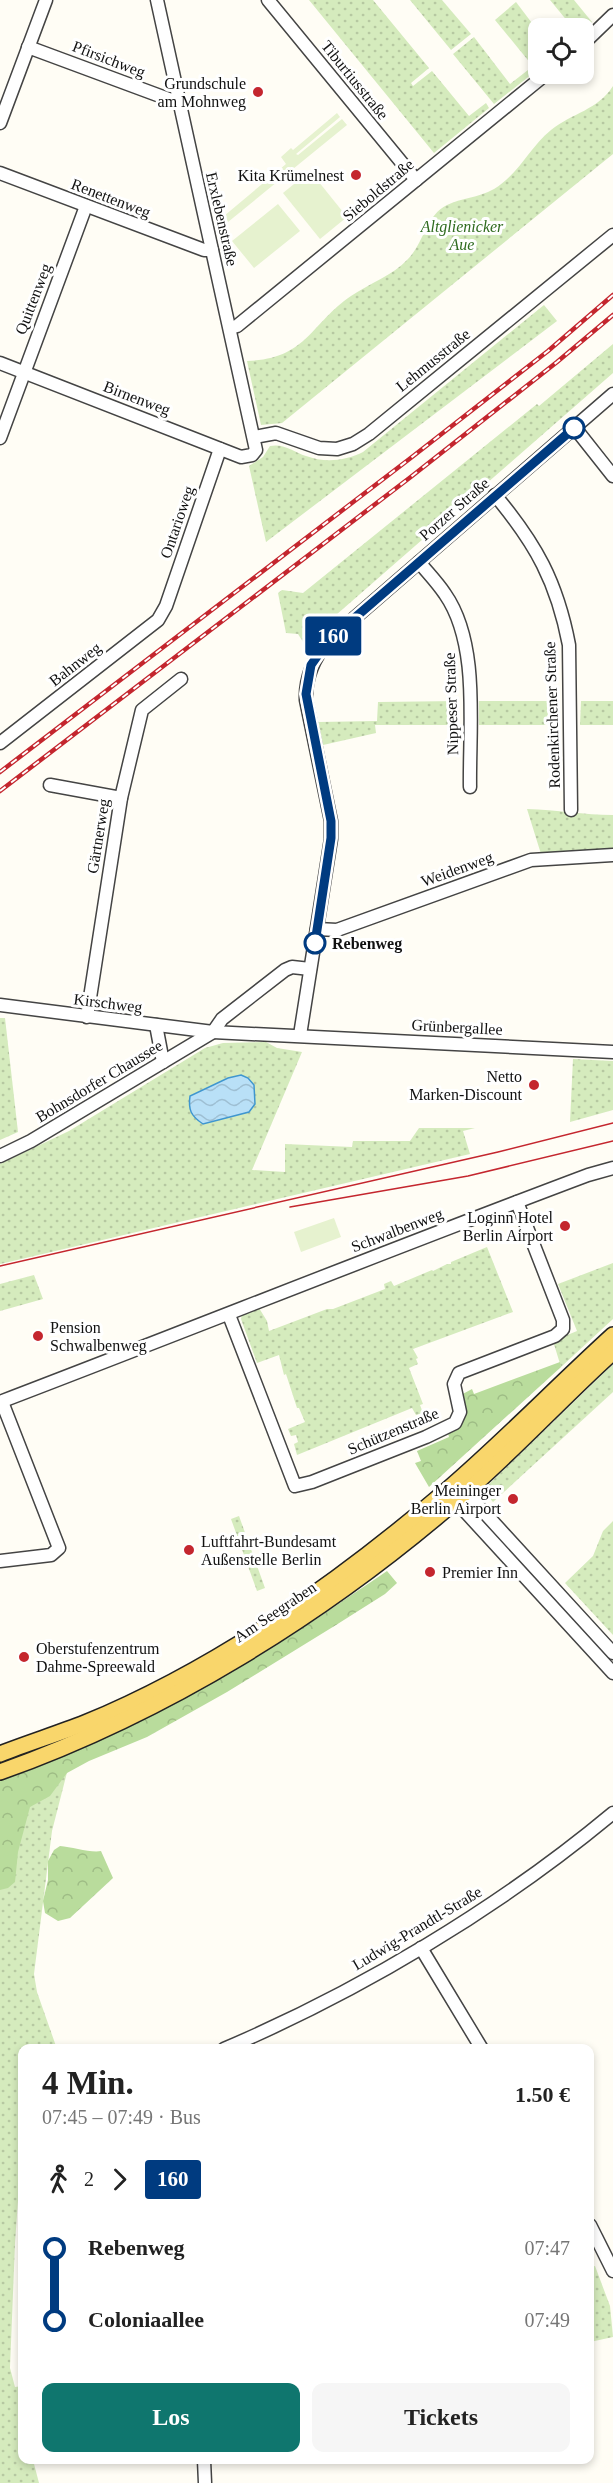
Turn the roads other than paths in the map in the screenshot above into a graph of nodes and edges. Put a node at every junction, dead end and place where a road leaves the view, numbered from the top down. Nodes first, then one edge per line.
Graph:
1 (46, 0) edge
2 (157, 0) edge
3 (268, 0) edge
4 (613, 15) edge
5 (594, 33) edge
6 (28, 47) junction
7 (534, 84) edge
8 (178, 99) junction
9 (0, 123) edge
10 (0, 172) edge
11 (416, 180) junction
12 (86, 206) junction
13 (613, 235) edge
14 (212, 250) junction
15 (230, 328) junction
16 (0, 363) edge
17 (23, 371) junction
18 (613, 394) edge
19 (574, 428) junction
20 (0, 438) edge
21 (255, 441) junction
22 (220, 449) junction
23 (613, 476) edge
24 (495, 495) junction
25 (419, 561) junction
26 (166, 606) joint
27 (181, 679) dead end
28 (0, 743) edge
29 (50, 785) dead end
30 (470, 787) dead end
31 (121, 798) junction
32 (571, 810) dead end
33 (613, 855) edge
34 (317, 929) junction
35 (310, 969) junction
36 (0, 1005) edge
37 (87, 1017) junction
38 (156, 1024) junction
39 (213, 1032) junction
40 (300, 1035) junction
41 (613, 1052) edge
42 (163, 1062) junction
43 (0, 1156) edge
44 (613, 1168) edge
45 (516, 1202) junction
46 (229, 1315) junction
47 (613, 1335) edge
48 (613, 1352) edge
49 (1, 1402) edge
50 (456, 1492) junction
51 (0, 1561) edge
52 (613, 1653) edge
53 (613, 1673) edge
54 (0, 1754) edge
55 (0, 1772) edge
56 (613, 1813) edge
57 (420, 1948) junction
58 (236, 2044) edge
59 (479, 2044) edge
60 (594, 2233) edge
61 (613, 2271) edge
62 (204, 2464) edge
63 (205, 2483) edge

1 - 6 street
2 - 8 street, Erxlebenstraße
3 - 11 street, Tiburtiusstraße
4 - 5 street
6 - 8 street, Pfirsichweg
6 - 9 street
7 - 11 street, Sieboldstraße
8 - 14 street, Erxlebenstraße
10 - 12 street, Renettenweg
11 - 15 street, Sieboldstraße
12 - 14 street, Renettenweg
12 - 17 street, Quittenweg
13 - 21 street, Lehmusstraße
14 - 15 street, Erxlebenstraße
15 - 21 street, Erxlebenstraße
16 - 17 street, Birnenweg
17 - 20 street, Quittenweg
17 - 22 street, Birnenweg
18 - 19 street, Porzer Straße
19 - 23 street
19 - 24 street, Porzer Straße
21 - 22 street, Birnenweg
22 - 26 street, Ontarioweg
24 - 25 street, Porzer Straße
24 - 32 street, Rodenkirchener Straße
25 - 30 street, Nippeser Straße
25 - 34 street, Porzer Straße
26 - 28 street, Bahnweg
27 - 31 street, Gärtnerweg
29 - 31 street
31 - 37 street, Gärtnerweg
33 - 34 street, Weidenweg
34 - 35 street
35 - 39 street
35 - 40 street
36 - 37 street, Kirschweg
37 - 38 street, Kirschweg
38 - 39 street, Kirschweg
38 - 42 street
39 - 40 street, Kirschweg
39 - 42 street, Bohnsdorfer Chaussee
40 - 41 street, Grünbergallee
42 - 43 street, Bohnsdorfer Chaussee
44 - 45 street, Schwalbenweg
45 - 46 street, Schwalbenweg
45 - 46 street, Schützenstraße
46 - 49 street, Schwalbenweg
47 - 50 main road, Am Seegraben
48 - 50 main road, Am Seegraben
49 - 51 street, Schwalbenweg
50 - 52 street
50 - 53 street
50 - 54 main road, Am Seegraben
50 - 55 main road, Am Seegraben
56 - 57 street, Ludwig-Prandtl-Straße
57 - 58 street, Ludwig-Prandtl-Straße
57 - 59 street
60 - 61 street
62 - 63 street

